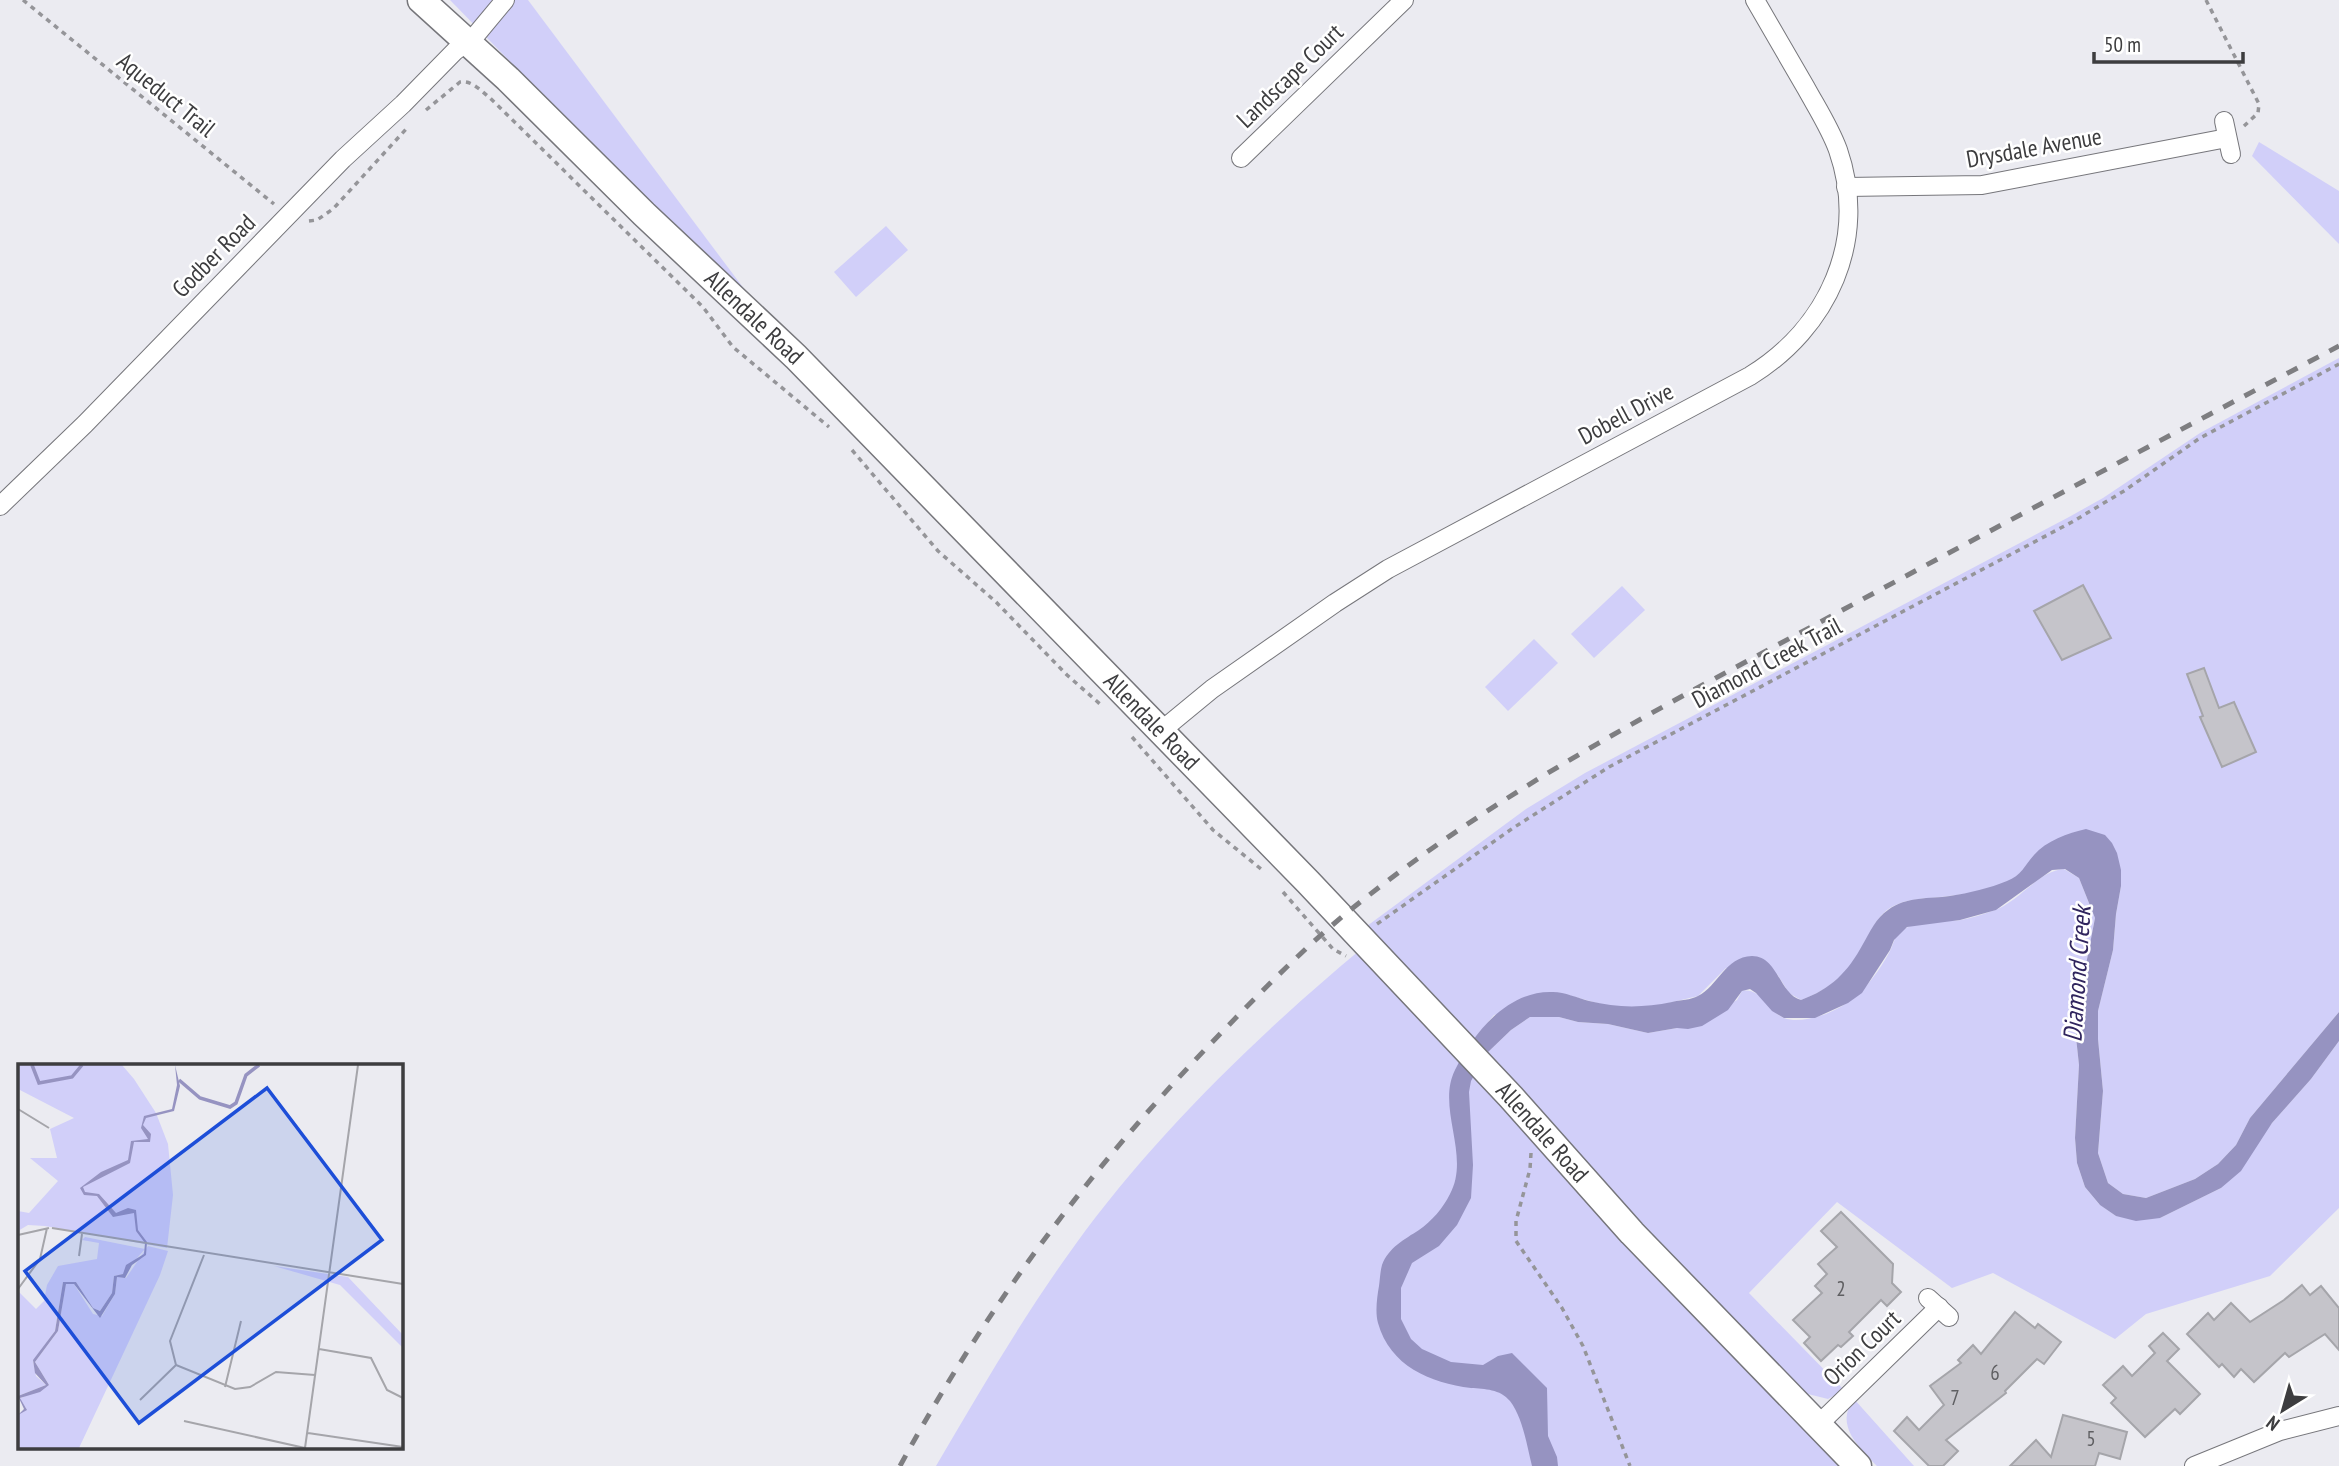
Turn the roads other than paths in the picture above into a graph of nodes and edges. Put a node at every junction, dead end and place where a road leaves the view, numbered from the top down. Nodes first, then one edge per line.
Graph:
1 (421, 0) edge
2 (505, 0) edge
3 (1405, 0) edge
4 (1755, 0) edge
5 (466, 43) junction
6 (2227, 138) road end
7 (1241, 158) dead end
8 (1846, 187) junction
9 (0, 506) edge
10 (1161, 731) junction
11 (1939, 1307) dead end
12 (2339, 1416) edge
13 (1819, 1424) junction
14 (1858, 1466) edge
15 (2194, 1466) edge

1 - 5 street, Allendale Road
2 - 5 street, Godber Road
3 - 7 street, Landscape Court
4 - 8 street, Dobell Drive
5 - 9 street, Godber Road
5 - 10 street, Allendale Road
6 - 8 street, Drysdale Avenue
8 - 10 street, Dobell Drive
10 - 13 street, Allendale Road
11 - 13 street, Orion Court
12 - 15 street
13 - 14 street, Allendale Road

